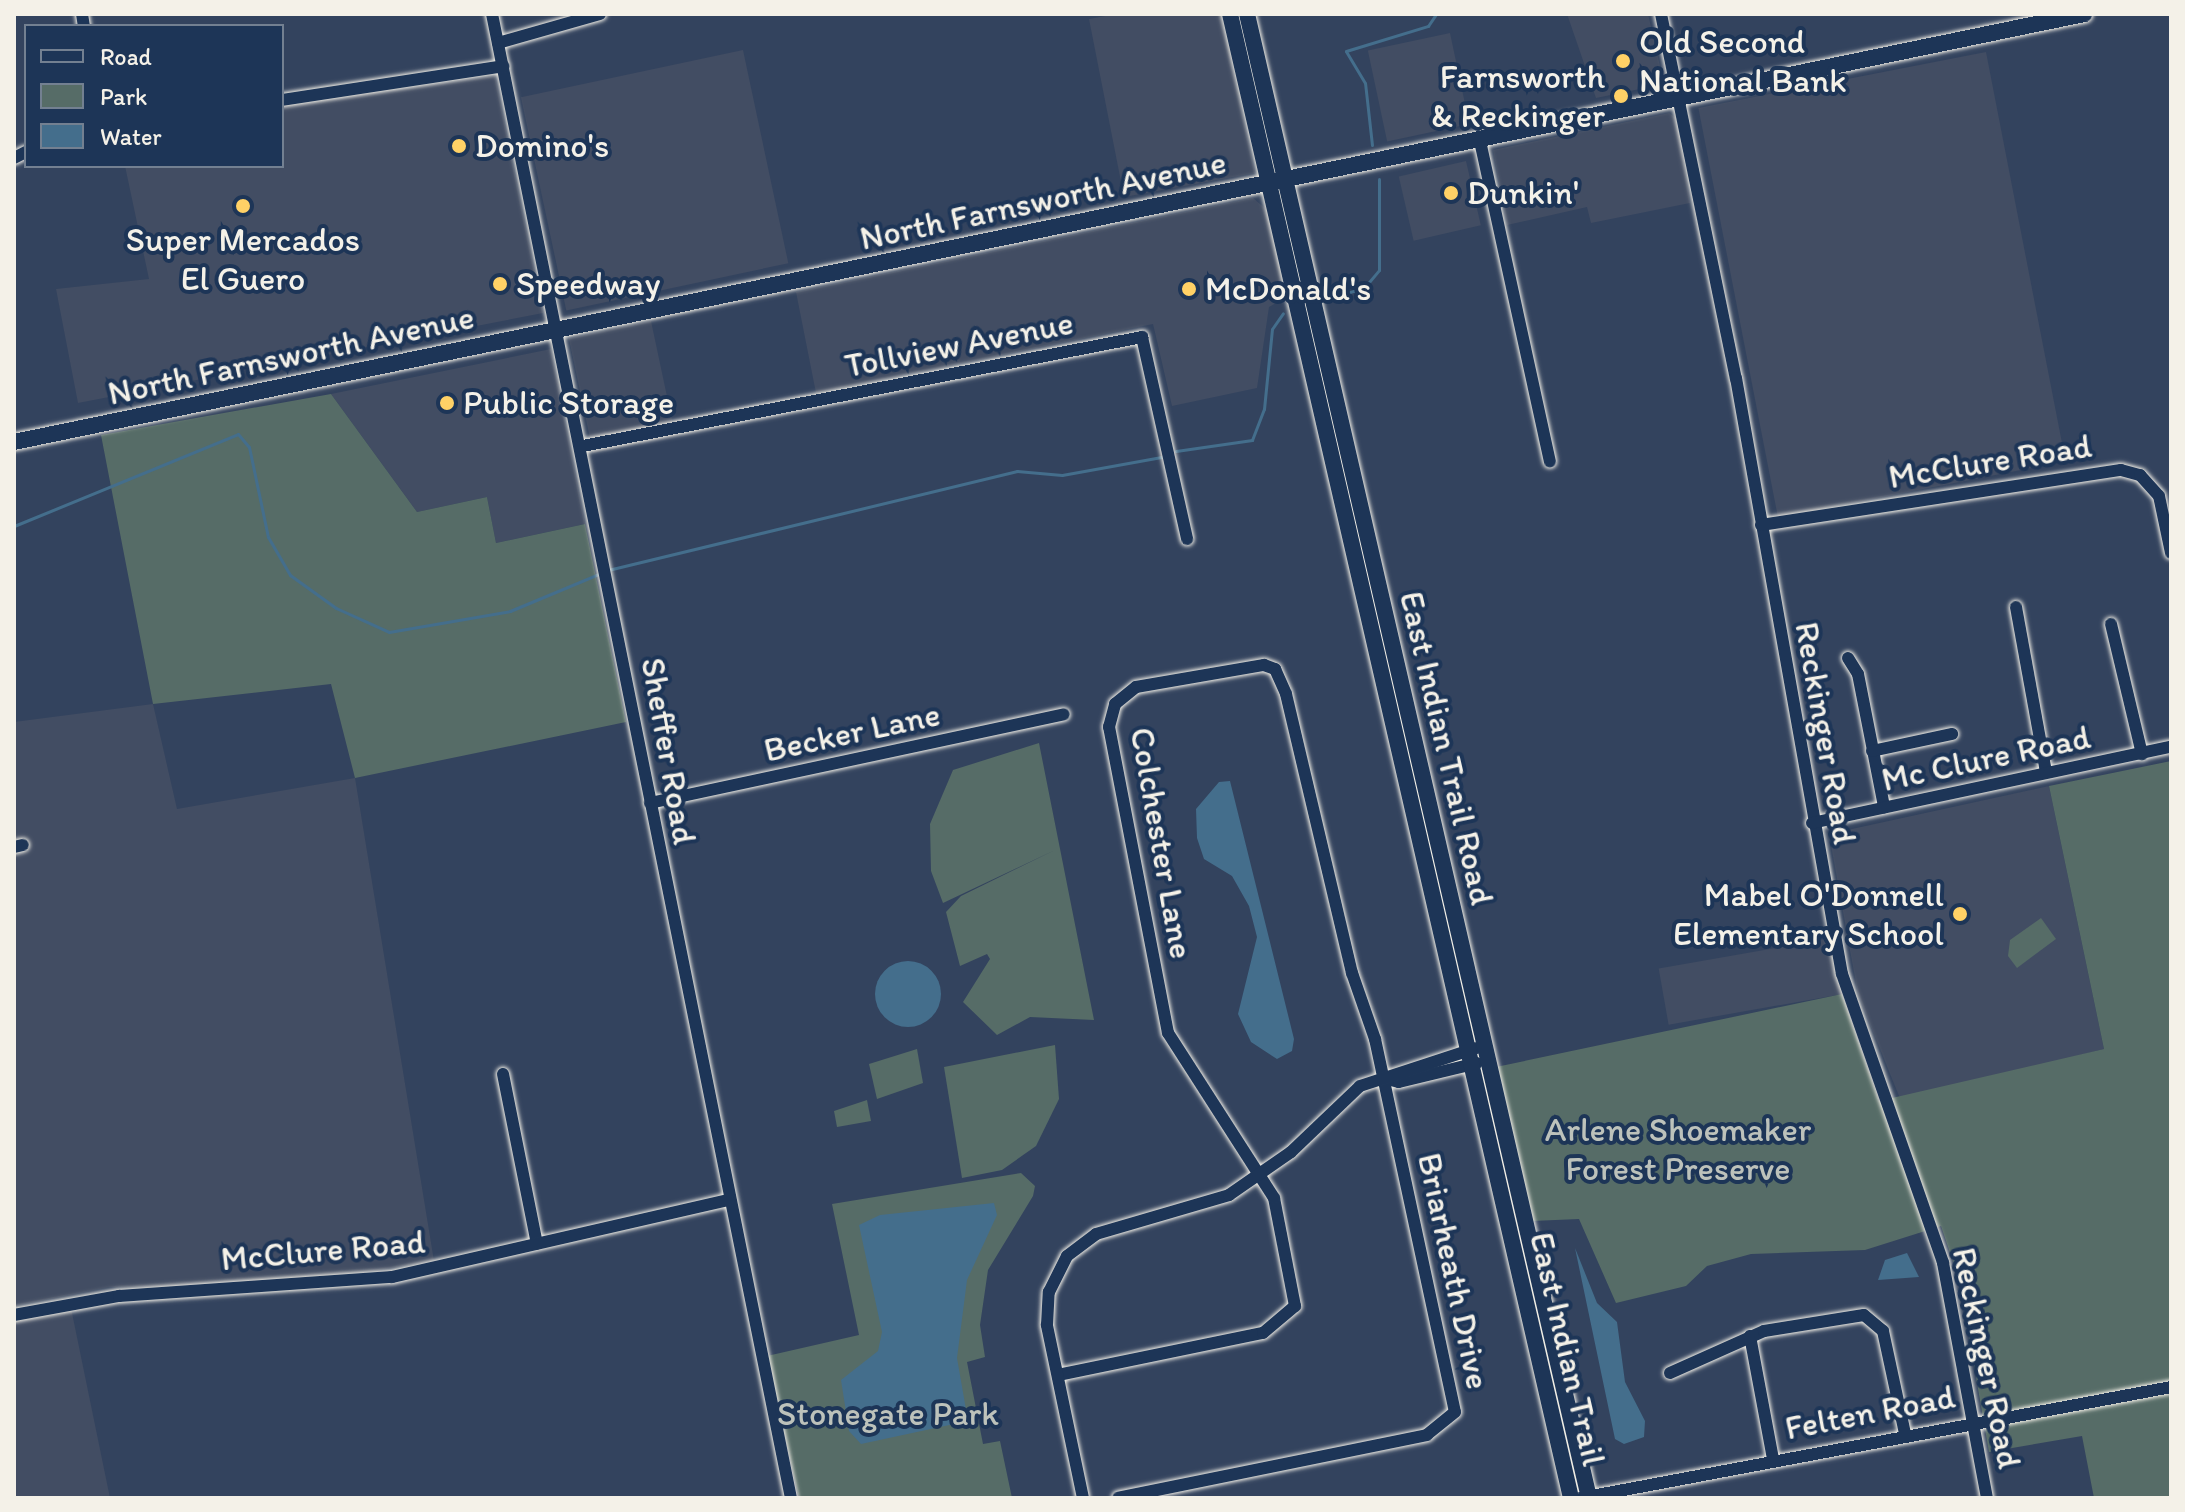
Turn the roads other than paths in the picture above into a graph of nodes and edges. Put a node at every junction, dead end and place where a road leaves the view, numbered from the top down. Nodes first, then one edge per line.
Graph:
1 (492, 14) edge
2 (600, 14) edge
3 (1230, 14) edge
4 (1247, 14) edge
5 (1661, 14) edge
6 (2084, 14) edge
7 (498, 43) junction
8 (503, 66) junction
9 (1680, 98) junction
10 (284, 100) edge
11 (1480, 141) junction
12 (1285, 181) junction
13 (1267, 185) junction
14 (558, 331) junction
15 (14, 442) edge
16 (583, 446) junction
17 (1550, 461) dead end
18 (1761, 525) junction
19 (1187, 539) dead end
20 (2171, 553) edge
21 (2016, 607) dead end
22 (2111, 624) dead end
23 (1848, 658) dead end
24 (1400, 677) junction
25 (1382, 681) junction
26 (1064, 714) dead end
27 (1952, 734) dead end
28 (2171, 747) edge
29 (1872, 751) junction
30 (2142, 754) junction
31 (2046, 772) junction
32 (650, 803) junction
33 (1884, 807) junction
34 (1812, 823) junction
35 (1487, 1053) junction
36 (1469, 1058) junction
37 (503, 1074) dead end
38 (1383, 1078) junction
39 (1260, 1175) junction
40 (728, 1200) junction
41 (537, 1244) junction
42 (14, 1315) edge
43 (1750, 1336) junction
44 (1670, 1373) dead end
45 (1058, 1375) junction
46 (2171, 1387) edge
47 (1975, 1420) junction
48 (1905, 1434) junction
49 (1773, 1459) junction
50 (1586, 1497) edge
51 (791, 1498) edge
52 (1083, 1498) edge
53 (1118, 1498) edge
54 (1571, 1498) edge
55 (1987, 1498) edge

1 - 7 street, Sheffer Road
2 - 7 street
3 - 13 main road
4 - 12 main road, East Indian Trail Road
5 - 9 street, Reckinger Road
6 - 9 main road, North Farnsworth Avenue
7 - 8 street, Sheffer Road
8 - 10 street
8 - 14 street, Sheffer Road
9 - 11 main road, North Farnsworth Avenue
9 - 18 street, Reckinger Road
11 - 12 main road, North Farnsworth Avenue
11 - 17 street
12 - 13 main road, North Farnsworth Avenue
12 - 24 main road, East Indian Trail Road
13 - 14 main road, North Farnsworth Avenue
13 - 25 main road, East Indian Trail
14 - 15 main road, North Farnsworth Avenue
14 - 16 street, Sheffer Road
16 - 19 street, Tollview Avenue
16 - 32 street, Sheffer Road
18 - 20 street, McClure Road
18 - 34 street, Reckinger Road
21 - 31 street
22 - 30 street
23 - 29 street
24 - 25 main road
24 - 35 main road, East Indian Trail Road
25 - 36 main road, East Indian Trail
26 - 32 street, Becker Lane
27 - 29 street
28 - 30 street, Mc Clure Road
29 - 33 street
30 - 31 street, Mc Clure Road
31 - 33 street, Mc Clure Road
32 - 40 street, Sheffer Road
33 - 34 street, Mc Clure Road
34 - 47 street, Reckinger Road
35 - 36 street
35 - 50 main road, East Indian Trail Road
36 - 38 street
36 - 54 main road, East Indian Trail
37 - 41 street
38 - 39 street
38 - 39 street, Colchester Lane
38 - 53 street, Briarheath Drive
39 - 45 street
39 - 45 street
40 - 41 street, McClure Road
40 - 51 street, Sheffer Road
41 - 42 street, McClure Road
43 - 44 street
43 - 48 street
43 - 49 street
45 - 52 street
46 - 47 street, Felten Road
47 - 48 street, Felten Road
47 - 55 street, Reckinger Road
48 - 49 street, Felten Road
49 - 50 street, Felten Road

